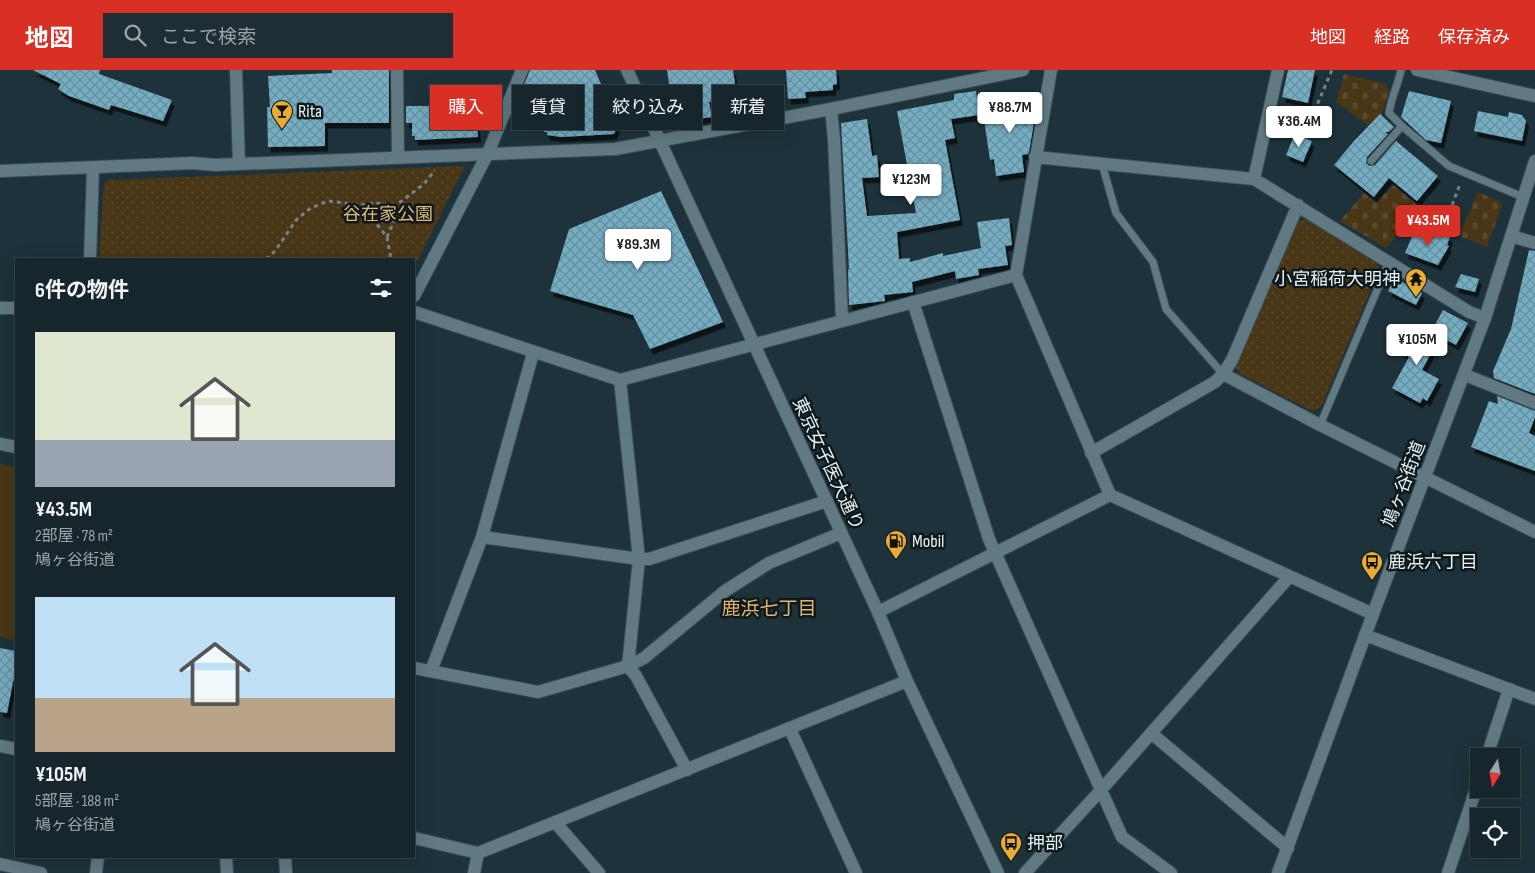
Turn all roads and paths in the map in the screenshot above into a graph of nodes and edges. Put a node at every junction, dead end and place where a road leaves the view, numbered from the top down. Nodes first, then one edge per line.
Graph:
1 (236, 70) edge
2 (397, 70) edge
3 (522, 70) edge
4 (627, 70) edge
5 (1023, 70) edge
6 (1051, 70) edge
7 (1278, 70) edge
8 (1332, 70) edge
9 (1401, 70) edge
10 (1417, 70) edge
11 (1535, 96) edge
12 (831, 109) junction
13 (1402, 126) junction
14 (1306, 134) dead end
15 (659, 141) junction
16 (488, 153) junction
17 (398, 157) junction
18 (1035, 157) junction
19 (1371, 161) dead end
20 (1535, 161) edge
21 (239, 164) junction
22 (1102, 164) junction
23 (439, 165) dead end
24 (93, 168) junction
25 (0, 171) edge
26 (1464, 173) junction
27 (1254, 179) junction
28 (1523, 197) junction
29 (361, 205) junction
30 (1298, 205) junction
31 (395, 206) junction
32 (1441, 234) dead end
33 (1511, 236) junction
34 (387, 237) junction
35 (1535, 243) edge
36 (90, 258) edge
37 (267, 258) edge
38 (391, 258) edge
39 (1389, 262) junction
40 (1016, 275) junction
41 (415, 294) edge
42 (913, 302) junction
43 (0, 308) edge
44 (15, 308) edge
45 (415, 312) edge
46 (1485, 318) junction
47 (842, 320) junction
48 (753, 344) junction
49 (533, 353) junction
50 (1223, 374) junction
51 (1465, 375) junction
52 (620, 380) junction
53 (1535, 403) edge
54 (1320, 425) junction
55 (0, 444) edge
56 (15, 447) edge
57 (1091, 452) junction
58 (1425, 478) junction
59 (1110, 495) junction
60 (827, 501) junction
61 (1535, 532) edge
62 (841, 533) junction
63 (482, 537) junction
64 (995, 553) junction
65 (639, 559) junction
66 (1289, 577) junction
67 (878, 612) junction
68 (1373, 614) junction
69 (1365, 635) junction
70 (628, 666) junction
71 (415, 668) edge
72 (431, 671) junction
73 (908, 681) junction
74 (1509, 689) junction
75 (1535, 699) edge
76 (790, 729) junction
77 (1151, 733) junction
78 (0, 746) edge
79 (1490, 748) edge
80 (15, 749) edge
81 (687, 770) junction
82 (1101, 790) junction
83 (1473, 798) edge
84 (556, 822) junction
85 (415, 838) edge
86 (1288, 848) junction
87 (478, 852) junction
88 (98, 858) edge
89 (226, 858) edge
90 (285, 858) edge
91 (0, 864) edge
92 (41, 873) edge
93 (96, 873) edge
94 (227, 873) edge
95 (286, 873) edge
96 (474, 873) edge
97 (599, 873) edge
98 (856, 873) edge
99 (998, 873) edge
100 (1025, 873) edge
101 (1171, 873) edge
102 (1278, 873) edge
103 (1448, 873) edge

1 - 21 street
2 - 17 street
3 - 16 street
4 - 15 street, 東京女子医大通り
5 - 12 street
6 - 18 street
7 - 27 street
8 - 14 path
9 - 13 lane
10 - 11 street
12 - 15 street
12 - 47 street
13 - 19 lane
13 - 26 lane
15 - 16 street
15 - 48 street, 東京女子医大通り
16 - 17 street
16 - 41 street
17 - 21 street
18 - 22 street
18 - 40 street
20 - 28 street, 鳩ヶ谷街道
21 - 24 street
22 - 27 street
22 - 50 lane
23 - 31 path
24 - 25 street
24 - 36 street
26 - 28 lane
26 - 32 path
27 - 30 street
28 - 33 street, 鳩ヶ谷街道
29 - 31 path
29 - 34 path
29 - 37 path
30 - 39 street
30 - 50 street
31 - 34 path
33 - 35 street
33 - 46 street, 鳩ヶ谷街道
34 - 38 path
39 - 46 street
39 - 54 lane
40 - 42 street
40 - 57 street
42 - 47 street
42 - 64 street
43 - 44 street
45 - 49 street
46 - 51 street, 鳩ヶ谷街道
47 - 48 street
48 - 52 street
48 - 60 street, 東京女子医大通り
49 - 52 street
49 - 63 street
50 - 54 street
50 - 57 street
51 - 53 street
51 - 58 street, 鳩ヶ谷街道
52 - 65 street
54 - 58 street
55 - 56 street
57 - 59 street
58 - 61 street
58 - 68 street, 鳩ヶ谷街道
59 - 64 street
59 - 66 street
60 - 62 street, 東京女子医大通り
60 - 65 street
62 - 67 street, 東京女子医大通り
62 - 70 street
63 - 65 street
63 - 72 street
64 - 67 street
64 - 82 street
65 - 70 street
66 - 68 street
66 - 77 street
67 - 73 street, 東京女子医大通り
68 - 69 street, 鳩ヶ谷街道
69 - 74 street
69 - 86 street, 鳩ヶ谷街道
70 - 72 street
70 - 81 street
71 - 72 street
73 - 76 street
73 - 99 street, 東京女子医大通り
74 - 75 street
74 - 79 street
76 - 81 street
76 - 98 street
77 - 82 street
77 - 86 street
78 - 80 street
81 - 84 street
82 - 100 street
82 - 101 street
83 - 103 street
84 - 87 street
84 - 97 street
85 - 87 street
86 - 102 street, 鳩ヶ谷街道
87 - 96 street
88 - 93 street
89 - 94 street
90 - 95 street
91 - 92 street

